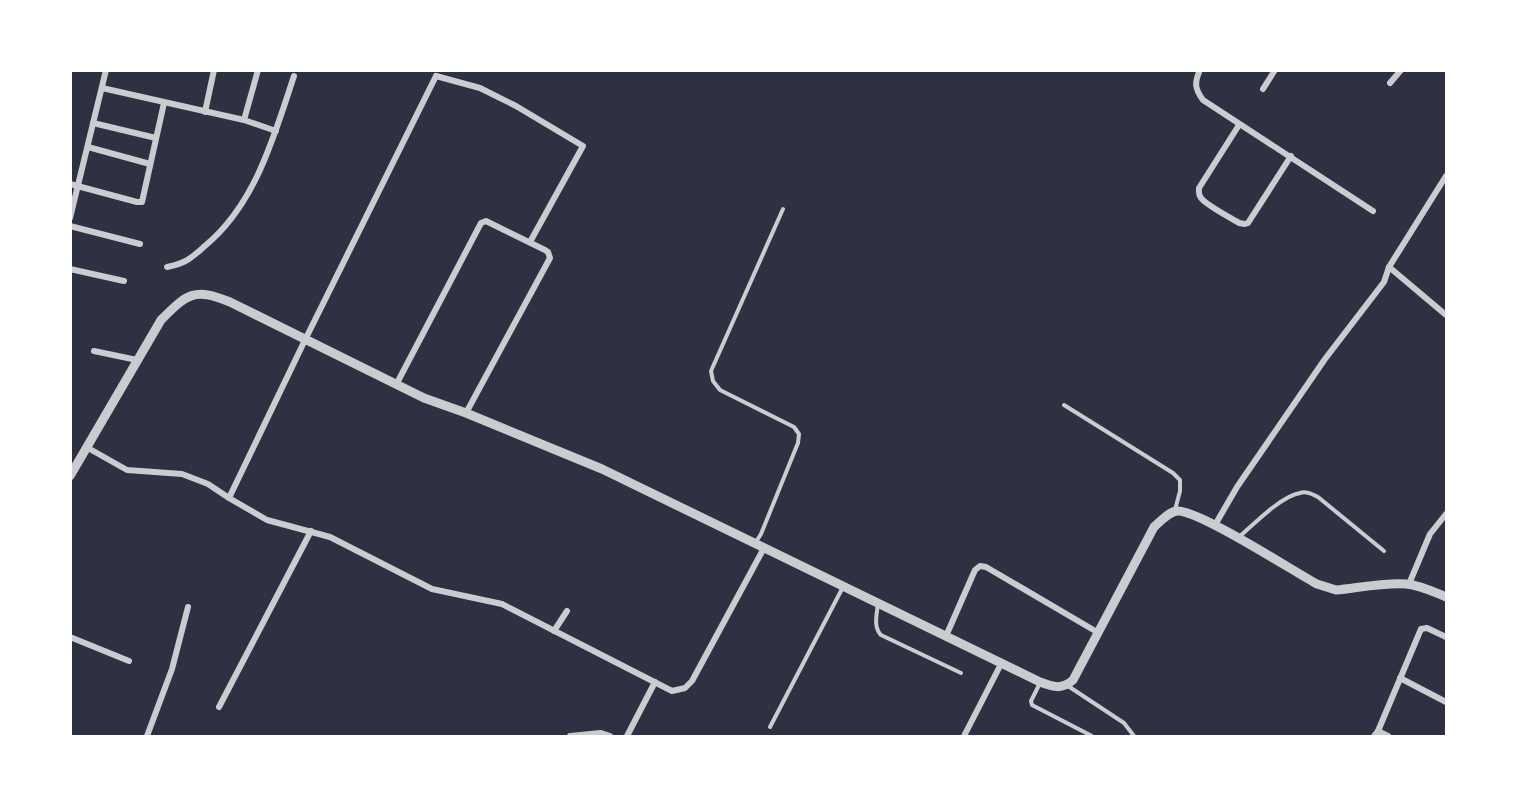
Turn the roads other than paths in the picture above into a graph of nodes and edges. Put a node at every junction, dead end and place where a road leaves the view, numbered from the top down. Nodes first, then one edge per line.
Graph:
1 (106, 70) edge
2 (205, 70) edge
3 (258, 70) edge
4 (1200, 70) edge
5 (1275, 70) edge
6 (1401, 70) edge
7 (213, 72) edge
8 (435, 73) edge
9 (294, 76) dead end
10 (1390, 83) dead end
11 (102, 88) junction
12 (1263, 89) dead end
13 (164, 103) junction
14 (205, 112) junction
15 (244, 120) junction
16 (93, 123) junction
17 (1239, 125) junction
18 (276, 132) junction
19 (156, 138) junction
20 (87, 147) junction
21 (1291, 156) junction
22 (150, 164) junction
23 (1446, 176) edge
24 (70, 184) edge
25 (78, 186) junction
26 (783, 209) dead end
27 (1373, 211) dead end
28 (70, 218) edge
29 (70, 226) edge
30 (530, 242) junction
31 (140, 244) dead end
32 (166, 267) dead end
33 (1389, 267) junction
34 (70, 268) edge
35 (124, 281) dead end
36 (1446, 315) edge
37 (304, 340) junction
38 (94, 351) dead end
39 (137, 360) junction
40 (396, 385) junction
41 (1064, 405) dead end
42 (466, 413) junction
43 (88, 448) junction
44 (74, 464) edge
45 (70, 476) edge
46 (229, 498) junction
47 (1175, 511) junction
48 (1446, 514) edge
49 (1215, 525) junction
50 (311, 531) junction
51 (1238, 538) junction
52 (755, 543) junction
53 (764, 548) junction
54 (1384, 551) dead end
55 (1409, 584) junction
56 (843, 586) junction
57 (1446, 597) edge
58 (878, 603) junction
59 (188, 607) dead end
60 (567, 611) dead end
61 (554, 631) junction
62 (1097, 632) junction
63 (946, 636) junction
64 (70, 637) edge
65 (1446, 637) edge
66 (129, 661) dead end
67 (1001, 664) junction
68 (961, 673) dead end
69 (1400, 678) junction
70 (655, 682) junction
71 (1040, 682) junction
72 (1067, 685) junction
73 (1446, 702) edge
74 (219, 707) dead end
75 (770, 727) dead end
76 (1376, 734) edge
77 (147, 736) edge
78 (570, 736) edge
79 (610, 736) edge
80 (627, 736) edge
81 (964, 736) edge
82 (1092, 736) edge
83 (1134, 736) edge
84 (1388, 736) edge

1 - 11 street
2 - 7 street
3 - 15 street
4 - 17 street
5 - 12 street
6 - 10 street
7 - 14 street
8 - 30 street
8 - 37 street
9 - 18 street
11 - 13 street
11 - 16 street
13 - 14 street
13 - 19 street
14 - 15 street
15 - 18 street
16 - 19 street
16 - 20 street
17 - 21 street
17 - 21 street
18 - 32 street
19 - 22 street
20 - 22 street
20 - 25 street
21 - 27 street
22 - 25 street
23 - 33 street
24 - 25 street
25 - 28 street
26 - 52 lane
29 - 31 street
30 - 40 street
30 - 42 street
33 - 36 street
33 - 49 street
34 - 35 street
37 - 39 street
37 - 40 street
37 - 46 street
38 - 39 street
39 - 43 street
40 - 42 street
41 - 47 lane
42 - 52 street
43 - 44 street
43 - 46 street
44 - 45 street
46 - 50 street
47 - 49 street
47 - 62 street
48 - 55 street
49 - 51 street
50 - 61 street
50 - 74 street
51 - 54 lane
51 - 55 street
52 - 53 street
53 - 56 street
53 - 70 street
55 - 57 street
56 - 58 street
56 - 75 lane
58 - 63 street
58 - 68 lane
59 - 77 street
60 - 61 street
61 - 70 street
62 - 63 street
62 - 72 street
63 - 67 street
64 - 66 street
65 - 69 street
67 - 71 street
67 - 81 street
69 - 73 street
69 - 76 street
70 - 80 street
71 - 72 street
71 - 82 lane
72 - 83 lane
76 - 84 street
78 - 79 street

